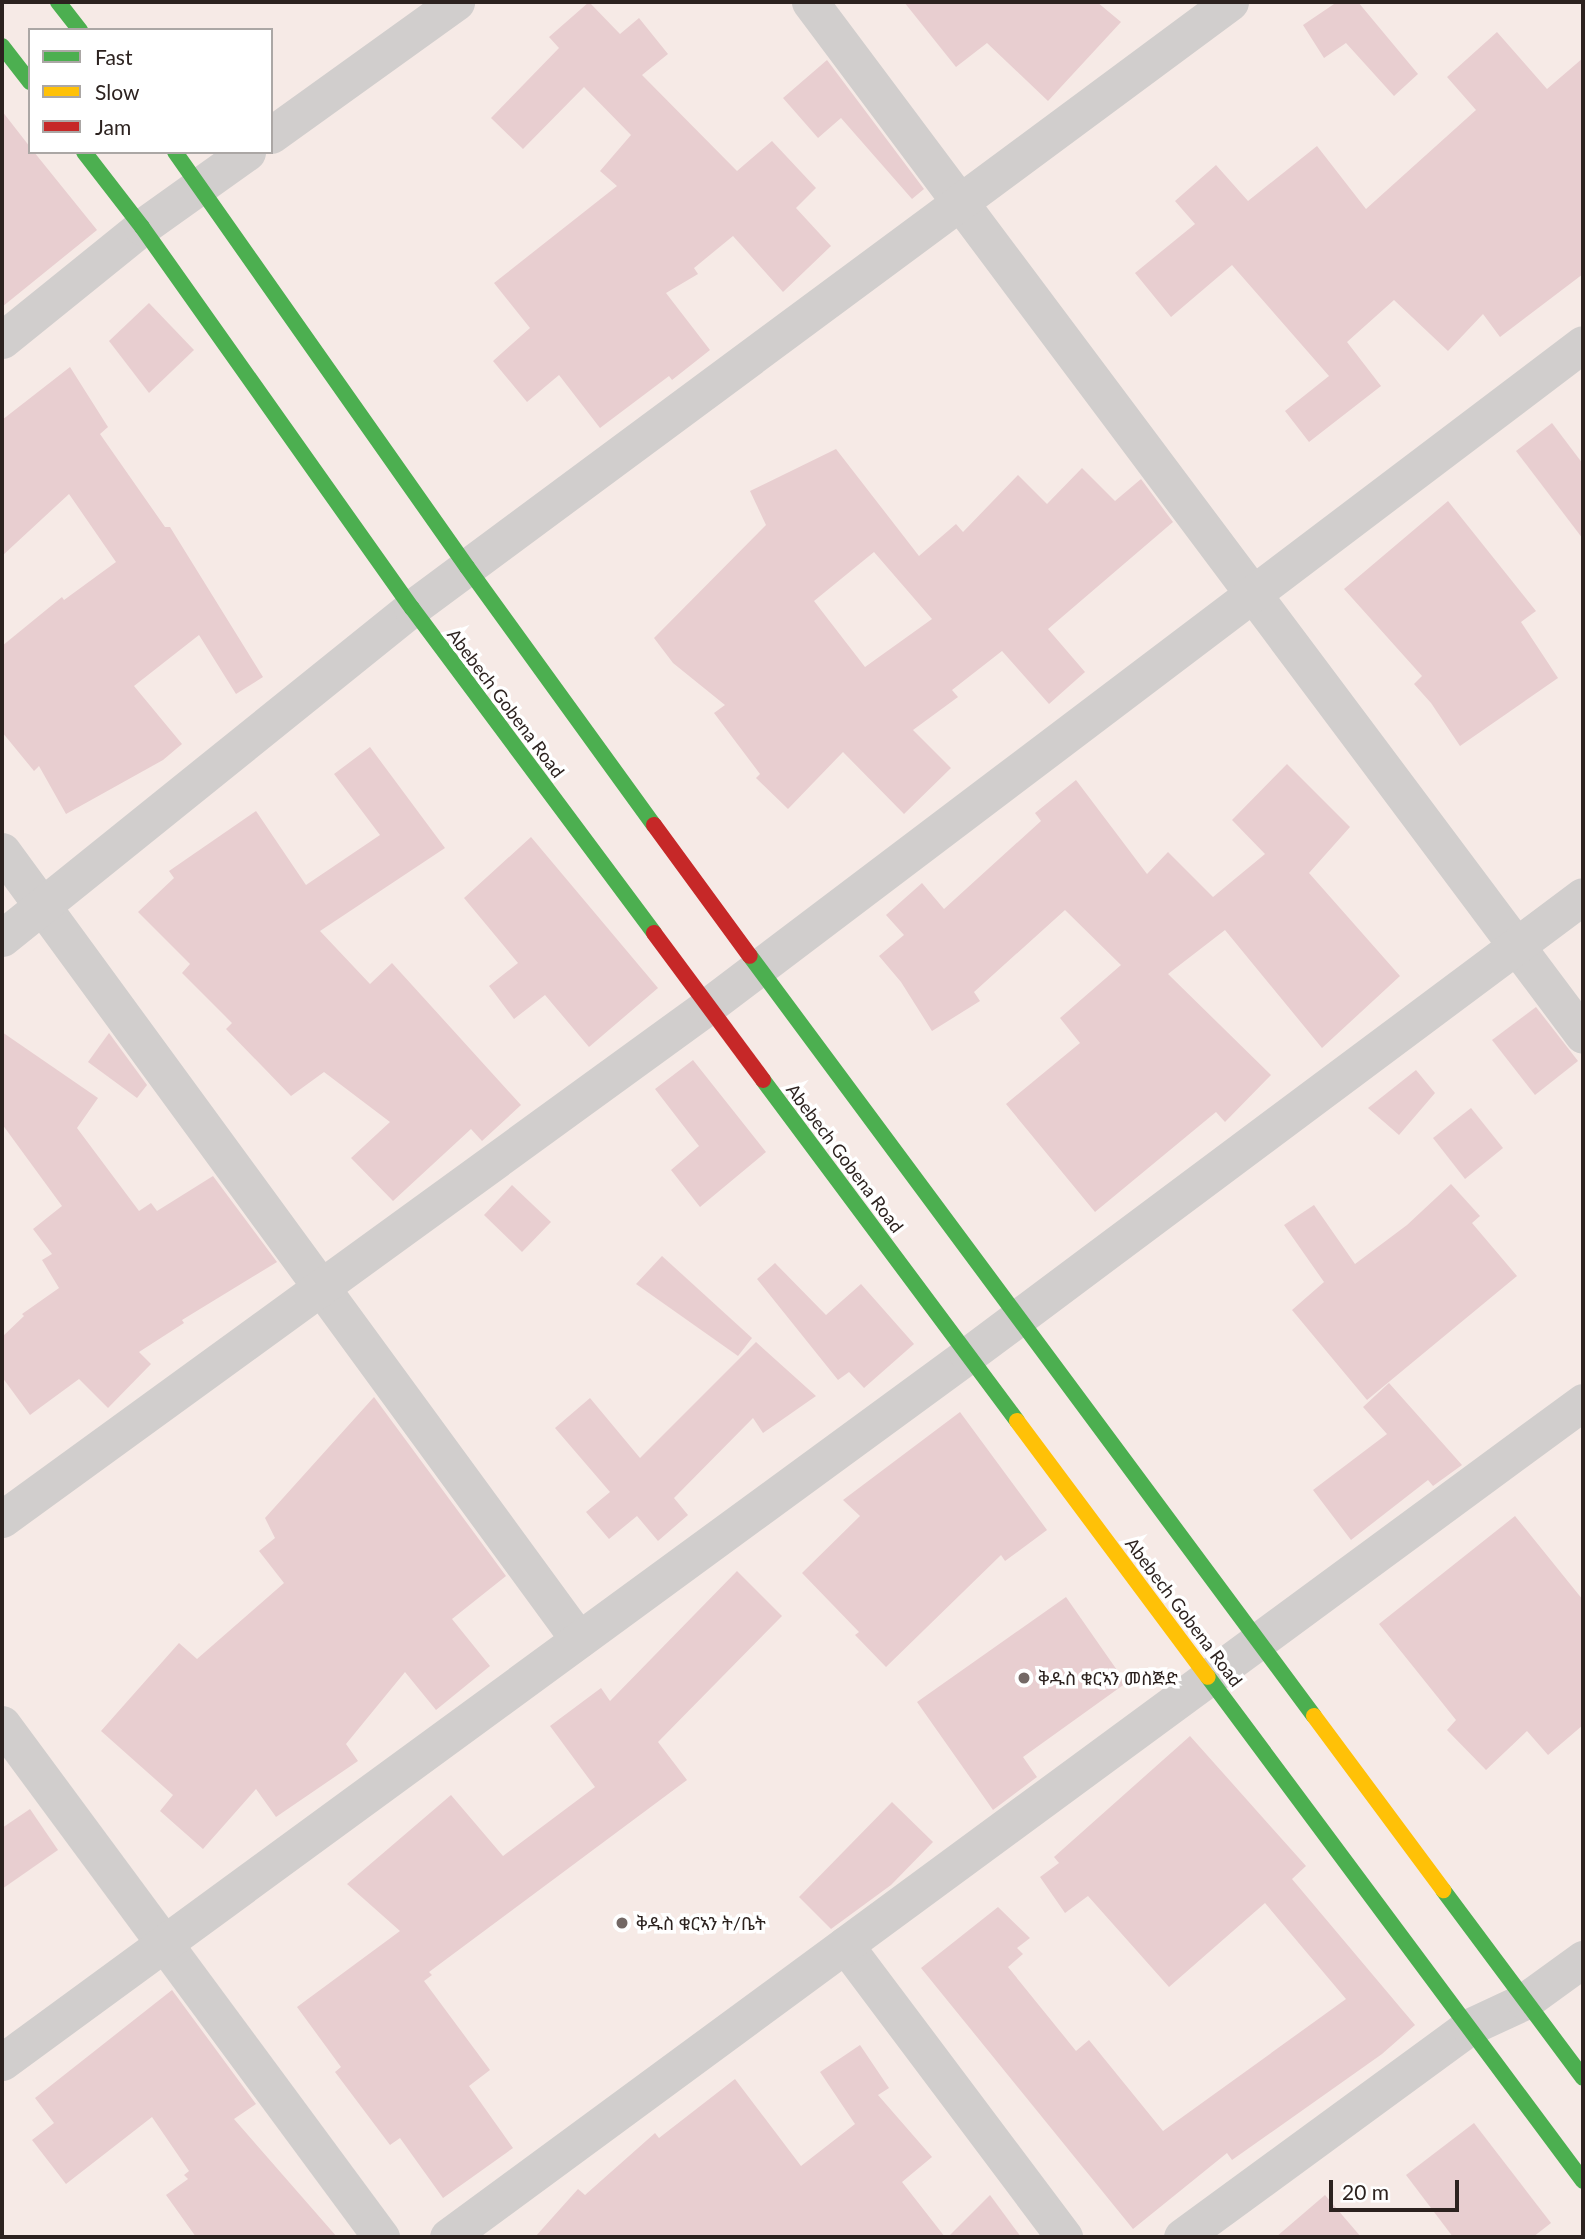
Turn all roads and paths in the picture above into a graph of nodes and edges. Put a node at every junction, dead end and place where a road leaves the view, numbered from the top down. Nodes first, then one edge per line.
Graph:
1 (58, 2) edge
2 (456, 2) edge
3 (810, 2) edge
4 (1230, 2) edge
5 (78, 28) edge
6 (2, 46) edge
7 (28, 79) edge
8 (273, 134) edge
9 (86, 154) edge
10 (176, 154) edge
11 (244, 154) edge
12 (200, 186) junction
13 (960, 202) junction
14 (142, 227) junction
15 (2, 340) edge
16 (1583, 344) edge
17 (467, 567) junction
18 (1252, 594) junction
19 (412, 608) junction
20 (2, 852) edge
21 (1583, 897) edge
22 (43, 908) junction
23 (2, 937) edge
24 (1517, 946) junction
25 (758, 968) junction
26 (708, 1006) junction
27 (1583, 1035) edge
28 (321, 1287) junction
29 (1018, 1318) junction
30 (968, 1355) junction
31 (1583, 1402) edge
32 (2, 1519) edge
33 (579, 1640) junction
34 (1259, 1641) junction
35 (1209, 1678) junction
36 (2, 1724) edge
37 (164, 1944) junction
38 (845, 1945) junction
39 (1583, 1959) edge
40 (1525, 2001) junction
41 (1469, 2027) junction
42 (2, 2063) edge
43 (1583, 2078) edge
44 (1583, 2181) edge
45 (382, 2237) edge
46 (448, 2237) edge
47 (1064, 2237) edge
48 (1182, 2237) edge

1 - 5 street
2 - 8 street
3 - 13 street
4 - 13 street
6 - 7 street
9 - 14 street, Abebech Gobena Road
10 - 12 street
11 - 12 street
12 - 14 street
12 - 17 street
13 - 17 street
13 - 18 street
14 - 15 street
14 - 19 street, Abebech Gobena Road
16 - 18 street
17 - 19 street
17 - 25 street
18 - 24 street
18 - 25 street
19 - 22 street
19 - 26 street, Abebech Gobena Road
20 - 22 street
21 - 24 street
22 - 23 street
22 - 28 street
24 - 27 street
24 - 29 street
25 - 26 street
25 - 29 street
26 - 28 street
26 - 30 street, Abebech Gobena Road
28 - 32 street
28 - 33 street
29 - 30 street
29 - 34 street
30 - 33 street
30 - 35 street, Abebech Gobena Road
31 - 34 street
33 - 37 street
34 - 35 street
34 - 40 street
35 - 38 street
35 - 41 street, Abebech Gobena Road
36 - 37 street
37 - 42 street
37 - 45 street
38 - 46 street
38 - 47 street
39 - 40 street
40 - 41 street
40 - 43 street
41 - 44 street, Abebech Gobena Road
41 - 48 street

